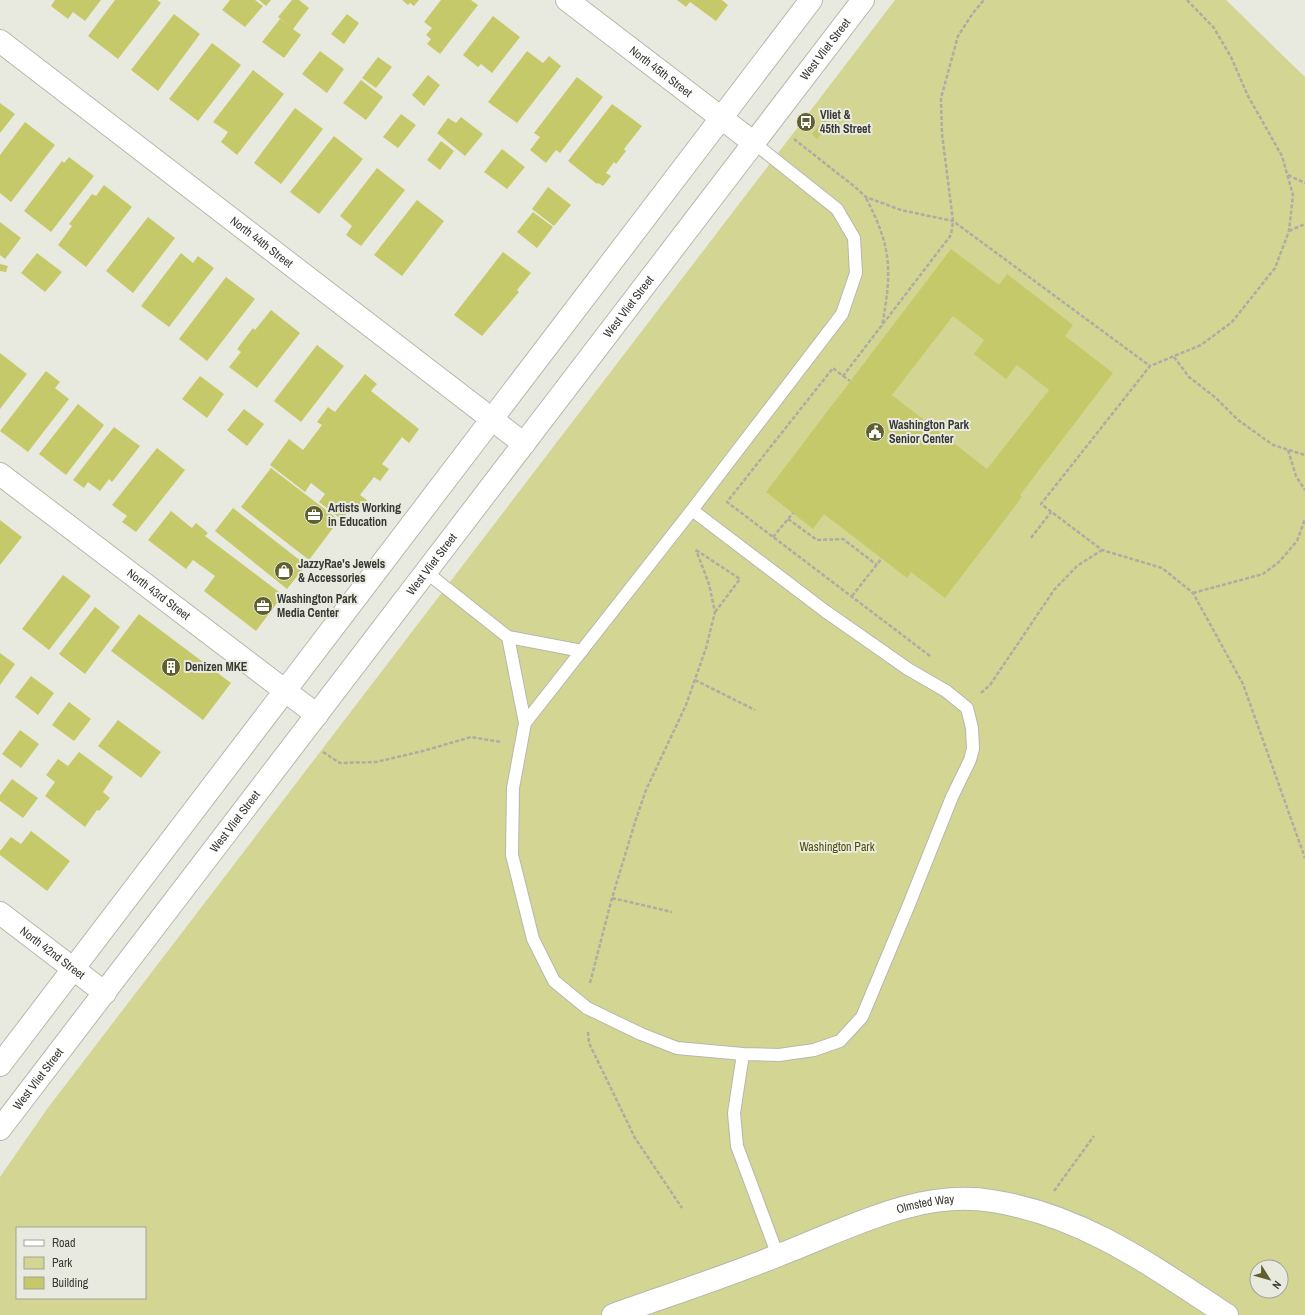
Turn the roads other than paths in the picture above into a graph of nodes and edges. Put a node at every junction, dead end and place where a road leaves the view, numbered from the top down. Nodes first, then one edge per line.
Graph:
1 (567, 0) edge
2 (811, 0) edge
3 (863, 0) edge
4 (0, 41) edge
5 (722, 118) junction
6 (754, 143) junction
7 (492, 418) junction
8 (524, 444) junction
9 (0, 474) edge
10 (692, 510) junction
11 (426, 572) junction
12 (508, 637) junction
13 (582, 651) junction
14 (285, 691) junction
15 (317, 715) junction
16 (525, 724) junction
17 (0, 913) edge
18 (73, 969) junction
19 (105, 993) junction
20 (743, 1054) junction
21 (0, 1065) edge
22 (0, 1129) edge
23 (778, 1256) junction
24 (613, 1315) edge
25 (1227, 1315) edge

1 - 5 street, North 45th Street
2 - 5 street
3 - 6 street, West Vliet Street
4 - 7 street, North 44th Street
5 - 6 street, North 45th Street
5 - 7 street
6 - 8 street, West Vliet Street
6 - 10 lane
7 - 8 street, North 44th Street
7 - 14 street
8 - 11 street, West Vliet Street
9 - 14 street, North 43rd Street
10 - 13 lane
10 - 20 lane
11 - 12 lane
11 - 15 street, West Vliet Street
12 - 13 lane
12 - 16 lane
13 - 16 lane
14 - 15 street, North 43rd Street
14 - 18 street
15 - 19 street, West Vliet Street
16 - 20 lane
17 - 18 street, North 42nd Street
18 - 19 street, North 42nd Street
18 - 21 street
19 - 22 street, West Vliet Street
20 - 23 lane
23 - 24 street, Olmsted Way
23 - 25 street, Olmsted Way

